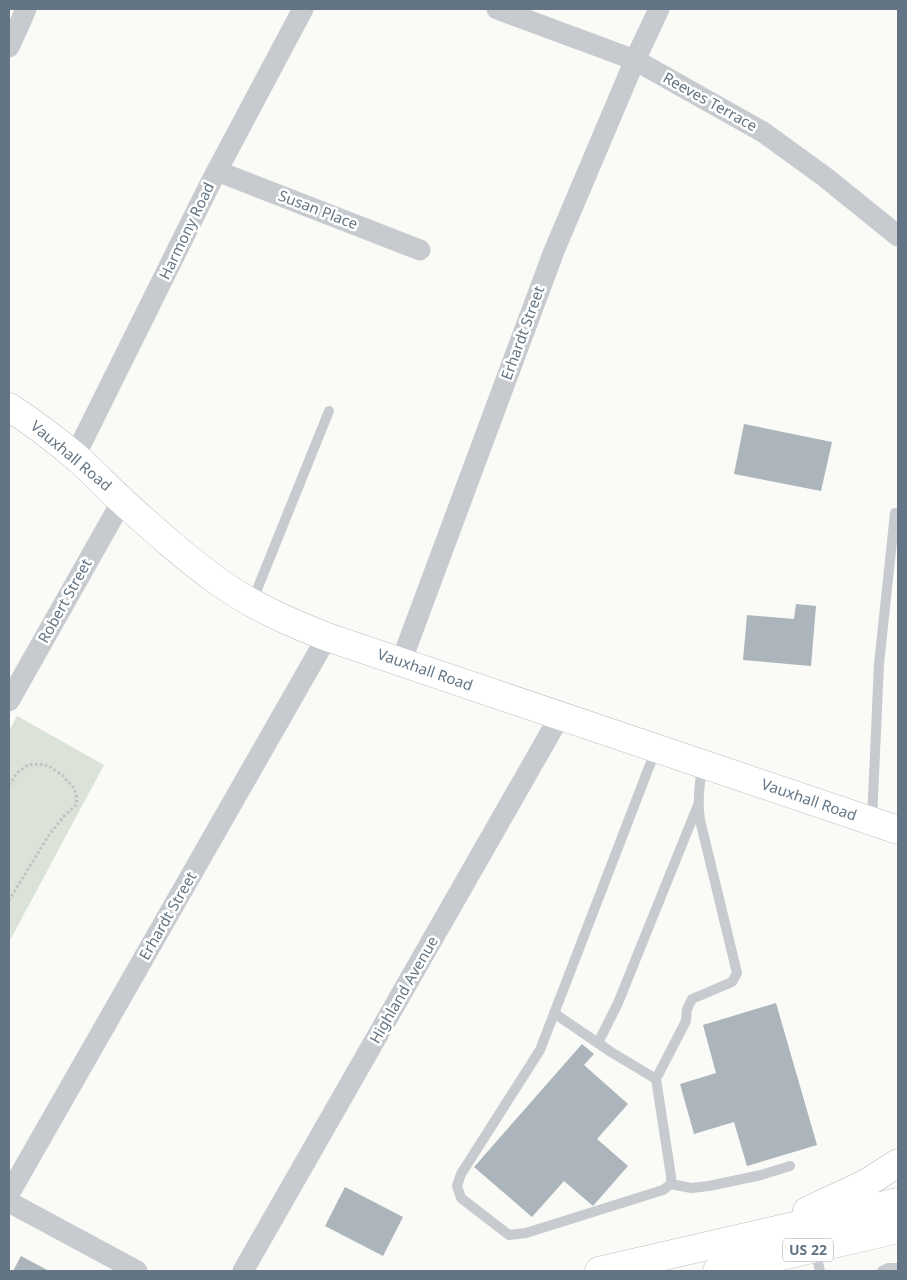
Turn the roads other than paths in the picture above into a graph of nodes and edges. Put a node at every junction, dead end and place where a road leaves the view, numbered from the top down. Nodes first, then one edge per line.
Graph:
1 (26, 9) edge
2 (303, 9) edge
3 (497, 9) edge
4 (659, 9) edge
5 (9, 47) edge
6 (636, 60) junction
7 (217, 171) junction
8 (898, 236) edge
9 (420, 250) dead end
10 (9, 407) edge
11 (329, 411) dead end
12 (75, 456) junction
13 (122, 500) junction
14 (895, 513) dead end
15 (251, 603) junction
16 (327, 637) junction
17 (401, 662) junction
18 (9, 701) edge
19 (560, 716) junction
20 (657, 748) junction
21 (702, 764) junction
22 (698, 805) junction
23 (872, 821) junction
24 (898, 830) edge
25 (554, 1013) junction
26 (598, 1044) junction
27 (656, 1079) junction
28 (898, 1163) edge
29 (790, 1166) dead end
30 (671, 1184) junction
31 (9, 1194) edge
32 (9, 1202) edge
33 (898, 1202) edge
34 (898, 1230) edge
35 (752, 1236) junction
36 (818, 1260) edge
37 (766, 1266) edge
38 (898, 1268) edge
39 (246, 1269) edge
40 (137, 1271) edge
41 (599, 1271) edge
42 (717, 1271) edge
43 (882, 1271) edge

1 - 5 street
2 - 7 street, Harmony Road
3 - 6 street, Reeves Terrace
4 - 6 street, Erhardt Street
6 - 8 street, Reeves Terrace
6 - 17 street, Erhardt Street
7 - 9 street, Susan Place
7 - 12 street, Harmony Road
10 - 12 main road, Vauxhall Road
11 - 15 lane
12 - 13 main road, Vauxhall Road
13 - 15 main road, Vauxhall Road
13 - 18 street, Robert Street
14 - 23 lane
15 - 16 main road, Vauxhall Road
16 - 17 main road, Vauxhall Road
16 - 31 street, Erhardt Street
17 - 19 main road, Vauxhall Road
19 - 20 main road, Vauxhall Road
19 - 39 street, Highland Avenue
20 - 21 main road, Vauxhall Road
20 - 25 lane
21 - 22 lane
21 - 23 main road, Vauxhall Road
22 - 26 lane
22 - 27 lane
23 - 24 main road, Vauxhall Road
25 - 26 lane
25 - 30 lane
26 - 27 lane
27 - 30 lane
28 - 35 main road
29 - 30 lane
32 - 40 street
33 - 35 main road, US 22
34 - 36 main road, US 22
35 - 41 main road, US 22
36 - 37 main road, US 22
37 - 42 main road, US 22
38 - 43 lane

